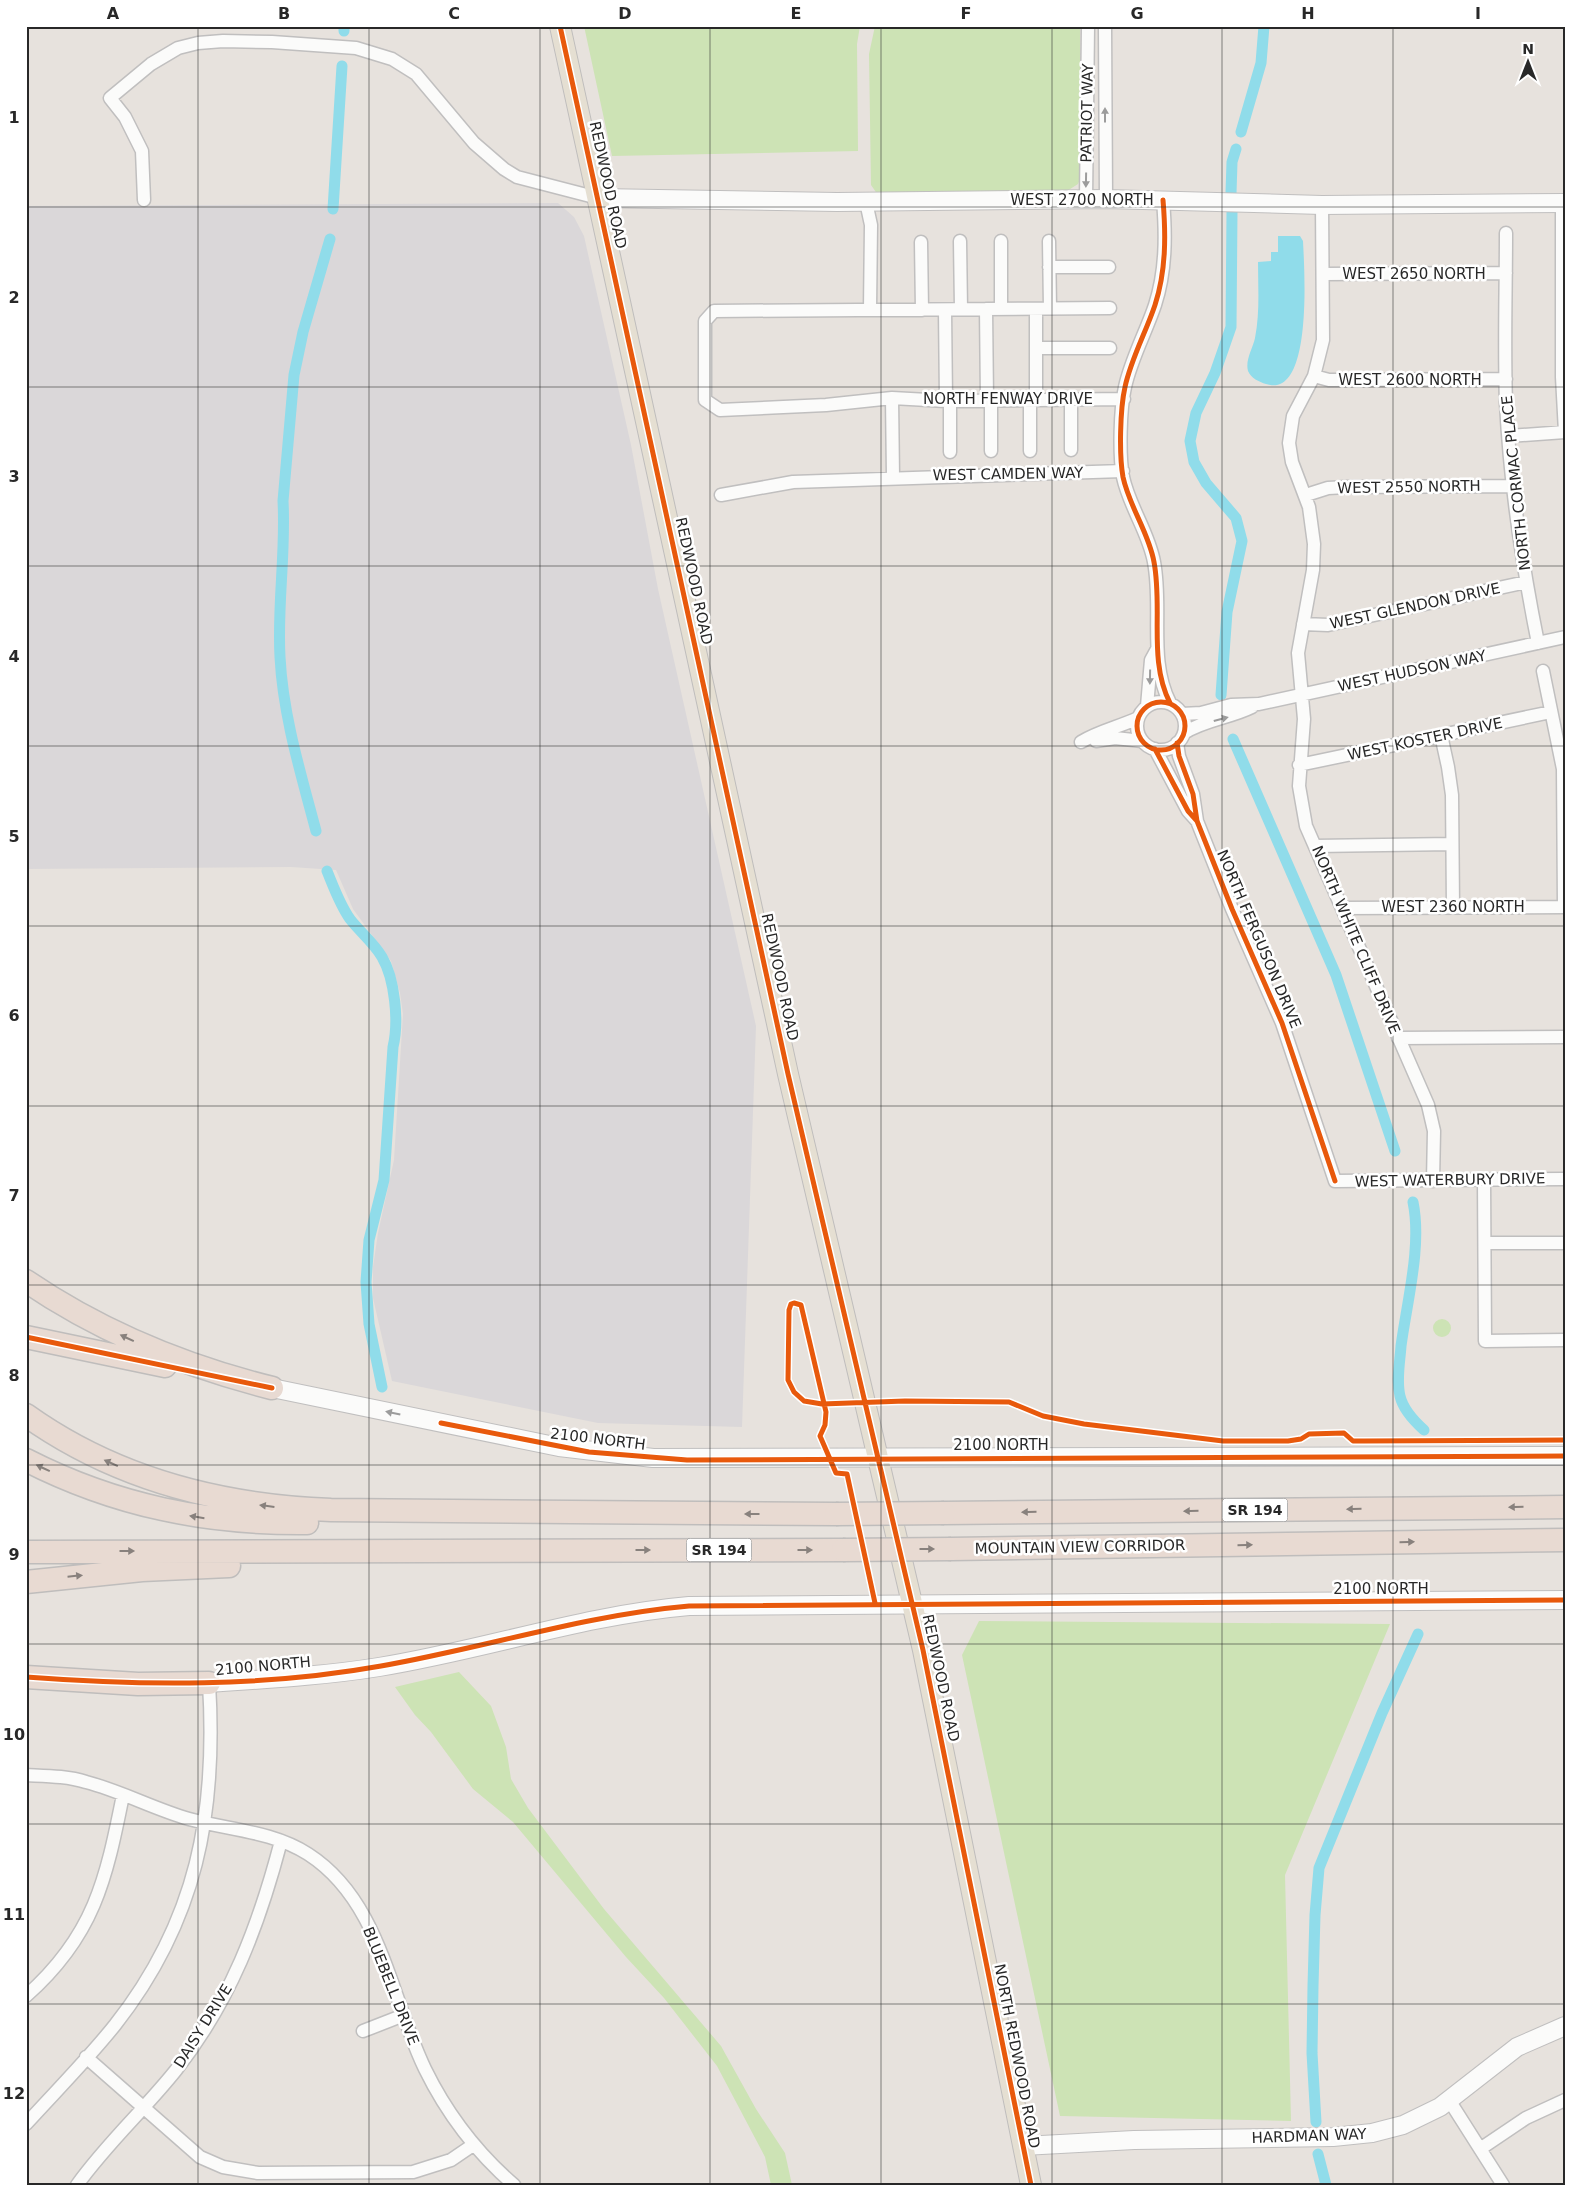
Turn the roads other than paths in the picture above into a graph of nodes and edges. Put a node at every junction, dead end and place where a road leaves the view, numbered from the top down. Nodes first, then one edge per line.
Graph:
1 (560, 26) edge
2 (1088, 26) edge
3 (1105, 26) edge
4 (598, 198) junction
5 (1086, 199) junction
6 (1106, 199) junction
7 (144, 200) dead end
8 (1163, 200) junction
9 (866, 202) junction
10 (1563, 203) edge
11 (1322, 205) junction
12 (1506, 232) dead end
13 (1001, 241) dead end
14 (1049, 241) dead end
15 (921, 242) dead end
16 (960, 242) dead end
17 (1049, 267) junction
18 (1110, 267) dead end
19 (1506, 273) junction
20 (1323, 274) junction
21 (1050, 308) junction
22 (1110, 308) dead end
23 (870, 309) junction
24 (961, 309) junction
25 (986, 309) junction
26 (1002, 309) junction
27 (1036, 309) junction
28 (922, 310) junction
29 (945, 310) junction
30 (1036, 348) junction
31 (1110, 348) dead end
32 (1314, 376) junction
33 (1506, 379) junction
34 (892, 398) junction
35 (1071, 399) junction
36 (1124, 399) junction
37 (989, 400) junction
38 (1033, 400) junction
39 (948, 401) junction
40 (1565, 432) edge
41 (1509, 436) junction
42 (1071, 450) dead end
43 (991, 451) dead end
44 (1030, 451) dead end
45 (950, 452) dead end
46 (1123, 471) junction
47 (893, 477) junction
48 (1513, 486) junction
49 (1306, 494) junction
50 (721, 495) dead end
51 (1526, 582) junction
52 (1303, 624) junction
53 (1565, 637) edge
54 (1538, 643) junction
55 (1156, 649) junction
56 (1542, 671) dead end
57 (1303, 695) junction
58 (1170, 703) junction
59 (1259, 704) junction
60 (1147, 706) junction
61 (1551, 712) junction
62 (1182, 714) junction
63 (1138, 718) junction
64 (1440, 735) junction
65 (1180, 738) junction
66 (1142, 741) junction
67 (1155, 749) junction
68 (1300, 766) junction
69 (1564, 769) edge
70 (1197, 821) junction
71 (1452, 844) junction
72 (1315, 846) junction
73 (1564, 907) edge
74 (1342, 908) junction
75 (1453, 908) junction
76 (1565, 1037) edge
77 (1398, 1038) junction
78 (1565, 1179) edge
79 (1484, 1180) junction
80 (1433, 1181) junction
81 (1335, 1182) joint
82 (1565, 1243) edge
83 (1485, 1244) junction
84 (26, 1281) edge
85 (26, 1337) edge
86 (1565, 1340) edge
87 (272, 1388) junction
88 (26, 1415) edge
89 (1565, 1456) edge
90 (879, 1458) junction
91 (26, 1460) edge
92 (1565, 1507) edge
93 (630, 1514) junction
94 (1565, 1540) edge
95 (594, 1550) junction
96 (26, 1552) edge
97 (26, 1582) edge
98 (1565, 1600) edge
99 (913, 1605) junction
100 (26, 1677) edge
101 (209, 1683) junction
102 (26, 1775) edge
103 (123, 1795) junction
104 (205, 1824) junction
105 (281, 1840) junction
106 (980, 1932) joint
107 (29, 1989) edge
108 (404, 2016) junction
109 (1565, 2026) edge
110 (363, 2031) dead end
111 (86, 2057) junction
112 (1449, 2100) junction
113 (1565, 2100) edge
114 (143, 2108) junction
115 (26, 2124) edge
116 (473, 2145) junction
117 (1023, 2146) junction
118 (1480, 2149) junction
119 (78, 2185) edge
120 (514, 2185) edge
121 (1031, 2185) edge
122 (1503, 2185) edge

1 - 4 main road, REDWOOD ROAD
2 -> 5 street, PATRIOT WAY
6 -> 3 street, PATRIOT WAY
4 - 7 street
4 - 9 main road, WEST 2700 NORTH
4 - 90 main road, REDWOOD ROAD
5 - 6 main road, WEST 2700 NORTH
5 - 9 main road, WEST 2700 NORTH
6 - 8 main road, WEST 2700 NORTH
8 - 11 main road, WEST 2700 NORTH
8 - 36 street
9 - 23 street
10 - 11 main road, WEST 2700 NORTH
10 - 40 street
11 - 20 street, NORTH WHITE CLIFF DRIVE
12 - 19 street, NORTH CORMAC PLACE
13 - 26 street
14 - 17 street
15 - 28 street
16 - 24 street
17 - 18 street
17 - 21 street
19 - 20 street, WEST 2650 NORTH
19 - 33 street, NORTH CORMAC PLACE
20 - 32 street, NORTH WHITE CLIFF DRIVE
21 - 22 street
21 - 27 street
23 - 28 street
23 - 34 street, NORTH FENWAY DRIVE
24 - 25 street
24 - 29 street
25 - 26 street
25 - 37 street
26 - 27 street
27 - 30 street
28 - 29 street
29 - 39 street
30 - 31 street
30 - 38 street
32 - 33 street, WEST 2600 NORTH
32 - 49 street, NORTH WHITE CLIFF DRIVE
33 - 41 street, NORTH CORMAC PLACE
34 - 39 street, NORTH FENWAY DRIVE
34 - 47 street
35 - 36 street, NORTH FENWAY DRIVE
35 - 38 street, NORTH FENWAY DRIVE
35 - 42 street
36 - 46 street
37 - 38 street, NORTH FENWAY DRIVE
37 - 39 street, NORTH FENWAY DRIVE
37 - 43 street
38 - 44 street
39 - 45 street
40 - 41 street
41 - 48 street, NORTH CORMAC PLACE
46 - 47 street, WEST CAMDEN WAY
46 - 55 street
47 - 50 street, WEST CAMDEN WAY
48 - 49 street, WEST 2550 NORTH
48 - 51 street, NORTH CORMAC PLACE
49 - 52 street, NORTH WHITE CLIFF DRIVE
51 - 52 street, WEST GLENDON DRIVE
51 - 54 street, NORTH CORMAC PLACE
52 - 57 street, NORTH WHITE CLIFF DRIVE
53 - 54 street, WEST HUDSON WAY
54 - 57 street, WEST HUDSON WAY
55 - 58 street
55 -> 60 street
56 - 61 street
57 - 59 street, WEST HUDSON WAY
57 - 68 street, NORTH WHITE CLIFF DRIVE
58 - 60 street
58 - 62 street
59 - 62 street, WEST HUDSON WAY
65 -> 59 street, WEST HUDSON WAY
60 - 63 street
61 - 64 street, WEST KOSTER DRIVE
61 - 69 street
62 - 65 street
63 - 66 street
63 - 66 street
64 - 68 street, WEST KOSTER DRIVE
64 - 71 street
65 - 67 street
65 - 70 street, NORTH FERGUSON DRIVE
66 - 67 street
67 - 70 street, NORTH FERGUSON DRIVE
68 - 72 street, NORTH WHITE CLIFF DRIVE
69 - 73 street
70 - 81 street, NORTH FERGUSON DRIVE
71 - 72 street
71 - 75 street
72 - 74 street, NORTH WHITE CLIFF DRIVE
73 - 75 street, WEST 2360 NORTH
74 - 75 street, WEST 2360 NORTH
74 - 77 street, NORTH WHITE CLIFF DRIVE
76 - 77 street
77 - 80 street, NORTH WHITE CLIFF DRIVE
78 - 79 street, WEST WATERBURY DRIVE
79 - 80 street, WEST WATERBURY DRIVE
79 - 83 street
80 - 81 street, WEST WATERBURY DRIVE
82 - 83 street
83 - 86 street
87 -> 84 highway
85 - 87 highway
90 -> 87 main road, 2100 NORTH
93 -> 88 highway
89 - 90 main road, 2100 NORTH
90 - 99 main road, REDWOOD ROAD
93 -> 91 highway
92 -> 93 highway, SR 194, bridge
95 -> 94 highway, MOUNTAIN VIEW CORRIDOR / SR 194, bridge
96 -> 95 highway
97 -> 95 highway
98 - 99 main road, 2100 NORTH
99 - 101 main road, 2100 NORTH
99 - 106 main road, REDWOOD ROAD
100 - 101 highway
101 - 104 street
102 - 103 street, BLUEBELL DRIVE
103 - 104 street, BLUEBELL DRIVE
103 - 107 street
104 - 105 street, BLUEBELL DRIVE
104 - 111 street
105 - 108 street, BLUEBELL DRIVE
105 - 114 street, DAISY DRIVE
106 - 117 main road, NORTH REDWOOD ROAD
108 - 110 street
108 - 116 street, BLUEBELL DRIVE
109 - 112 main road, HARDMAN WAY
111 - 114 street
111 - 115 street
112 - 117 main road, HARDMAN WAY
112 - 118 street
113 - 118 street
114 - 116 street
114 - 119 street, DAISY DRIVE
116 - 120 street, BLUEBELL DRIVE
117 - 121 main road, NORTH REDWOOD ROAD
118 - 122 street

